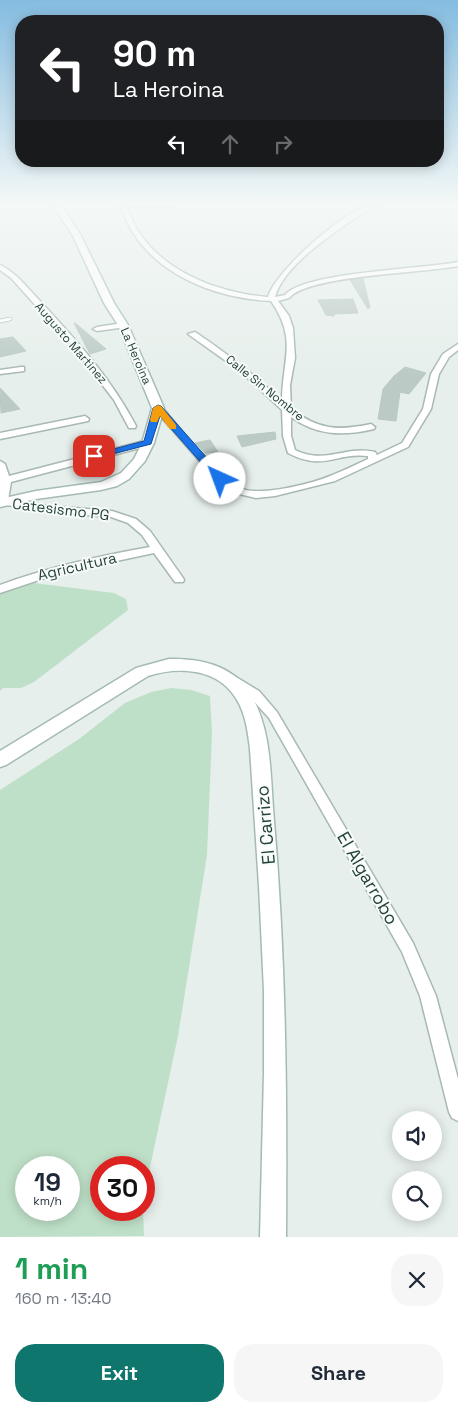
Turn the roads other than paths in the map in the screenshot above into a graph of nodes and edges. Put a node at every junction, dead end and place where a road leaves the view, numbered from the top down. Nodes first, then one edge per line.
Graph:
1 (89, 262) edge
2 (164, 262) edge
3 (296, 262) edge
4 (458, 264) edge
5 (0, 267) edge
6 (274, 300) junction
7 (10, 319) dead end
8 (0, 321) edge
9 (123, 325) junction
10 (97, 329) dead end
11 (192, 334) dead end
12 (458, 346) edge
13 (21, 369) dead end
14 (0, 372) edge
15 (158, 408) junction
16 (288, 410) junction
17 (85, 419) dead end
18 (132, 426) dead end
19 (371, 427) dead end
20 (0, 436) edge
21 (148, 442) junction
22 (373, 461) junction
23 (0, 464) edge
24 (6, 480) junction
25 (2, 502) edge
26 (156, 549) junction
27 (179, 580) dead end
28 (0, 589) edge
29 (224, 675) junction
30 (0, 760) edge
31 (458, 1112) edge
32 (273, 1237) edge

1 - 9 street, La Heroina
2 - 6 street
3 - 6 street
4 - 6 street
5 - 18 street, Augusto Martinez
6 - 16 street
7 - 8 lane
9 - 10 street
9 - 15 street, La Heroina
11 - 16 street, Calle Sin Nombre
12 - 22 street
13 - 14 street
15 - 21 street
15 - 22 street
16 - 19 street, Calle Sin Nombre
16 - 22 street
17 - 20 street
21 - 24 street
21 - 25 street
23 - 24 street
24 - 25 street
25 - 26 street, Catesismo PG
26 - 27 street, Catesismo PG
26 - 28 street, Agricultura
29 - 30 street, El Carrizo
29 - 31 street, El Algarrobo
29 - 32 street, El Carrizo

